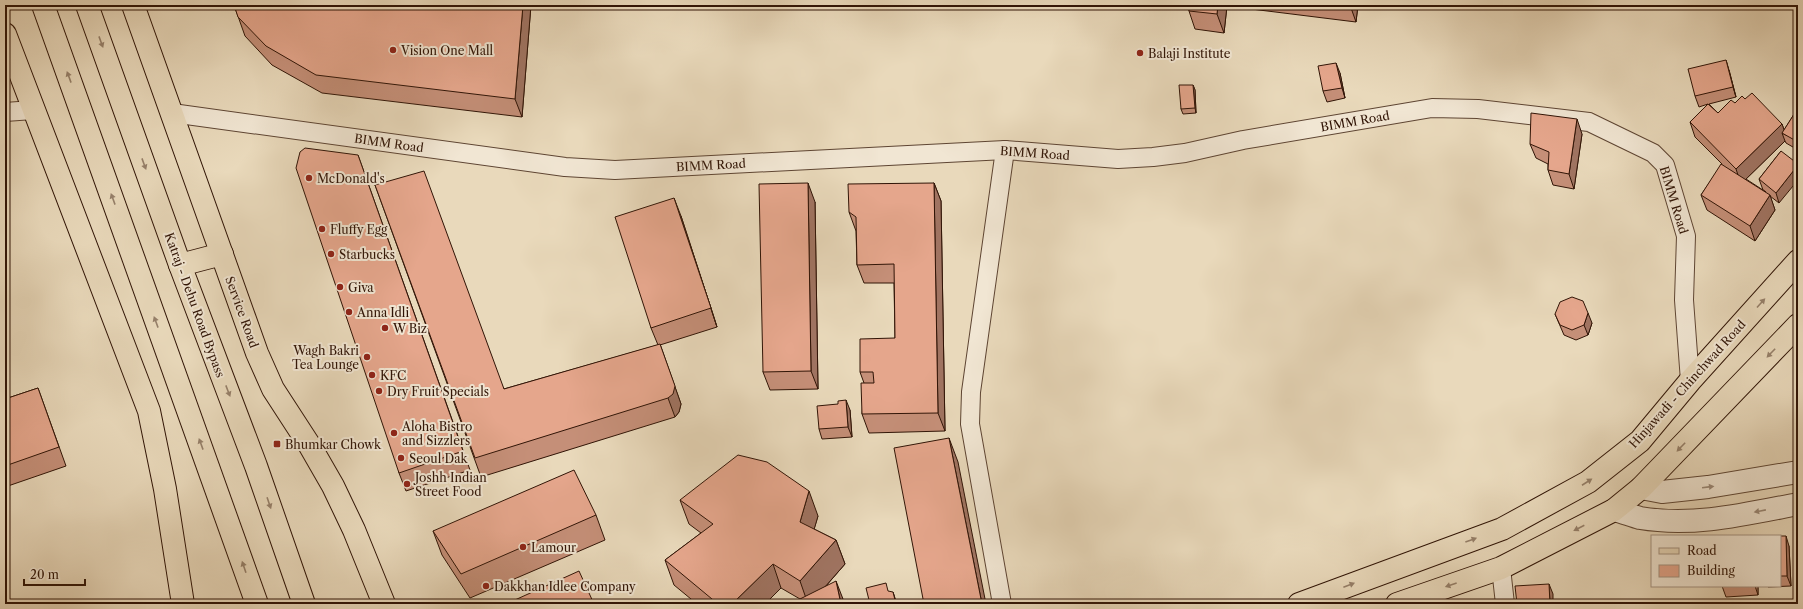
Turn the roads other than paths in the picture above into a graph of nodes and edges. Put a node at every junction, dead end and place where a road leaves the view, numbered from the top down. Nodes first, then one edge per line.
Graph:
1 (43, 5) edge
2 (87, 5) edge
3 (133, 5) edge
4 (5, 34) edge
5 (33, 110) junction
6 (5, 112) edge
7 (172, 113) junction
8 (1005, 150) junction
9 (222, 254) junction
10 (1798, 261) edge
11 (180, 265) junction
12 (1798, 325) edge
13 (1690, 381) junction
14 (1798, 472) edge
15 (1641, 488) junction
16 (1798, 504) edge
17 (1614, 510) junction
18 (1501, 568) junction
19 (183, 604) edge
20 (257, 604) edge
21 (304, 604) edge
22 (384, 604) edge
23 (1002, 604) edge
24 (1299, 604) edge
25 (1397, 604) edge
26 (1505, 604) edge

20 -> 1 main road
2 -> 11 main road, Katraj - Dehu Road Bypass
3 - 7 main road, Service Road
4 - 5 main road
5 - 6 street
5 - 19 main road
7 - 8 street, BIMM Road
7 - 9 main road, Service Road
8 - 13 street, BIMM Road
8 - 23 street
9 - 11 main road
9 - 22 main road, Service Road
13 -> 10 main road, Hinjawadi - Chinchwad Road
11 -> 21 main road, Katraj - Dehu Road Bypass
12 -> 15 main road
24 -> 13 main road, Hinjawadi - Chinchwad Road
15 -> 14 street
15 - 17 main road
16 -> 17 street
17 -> 18 main road
18 -> 25 main road
18 - 26 street

